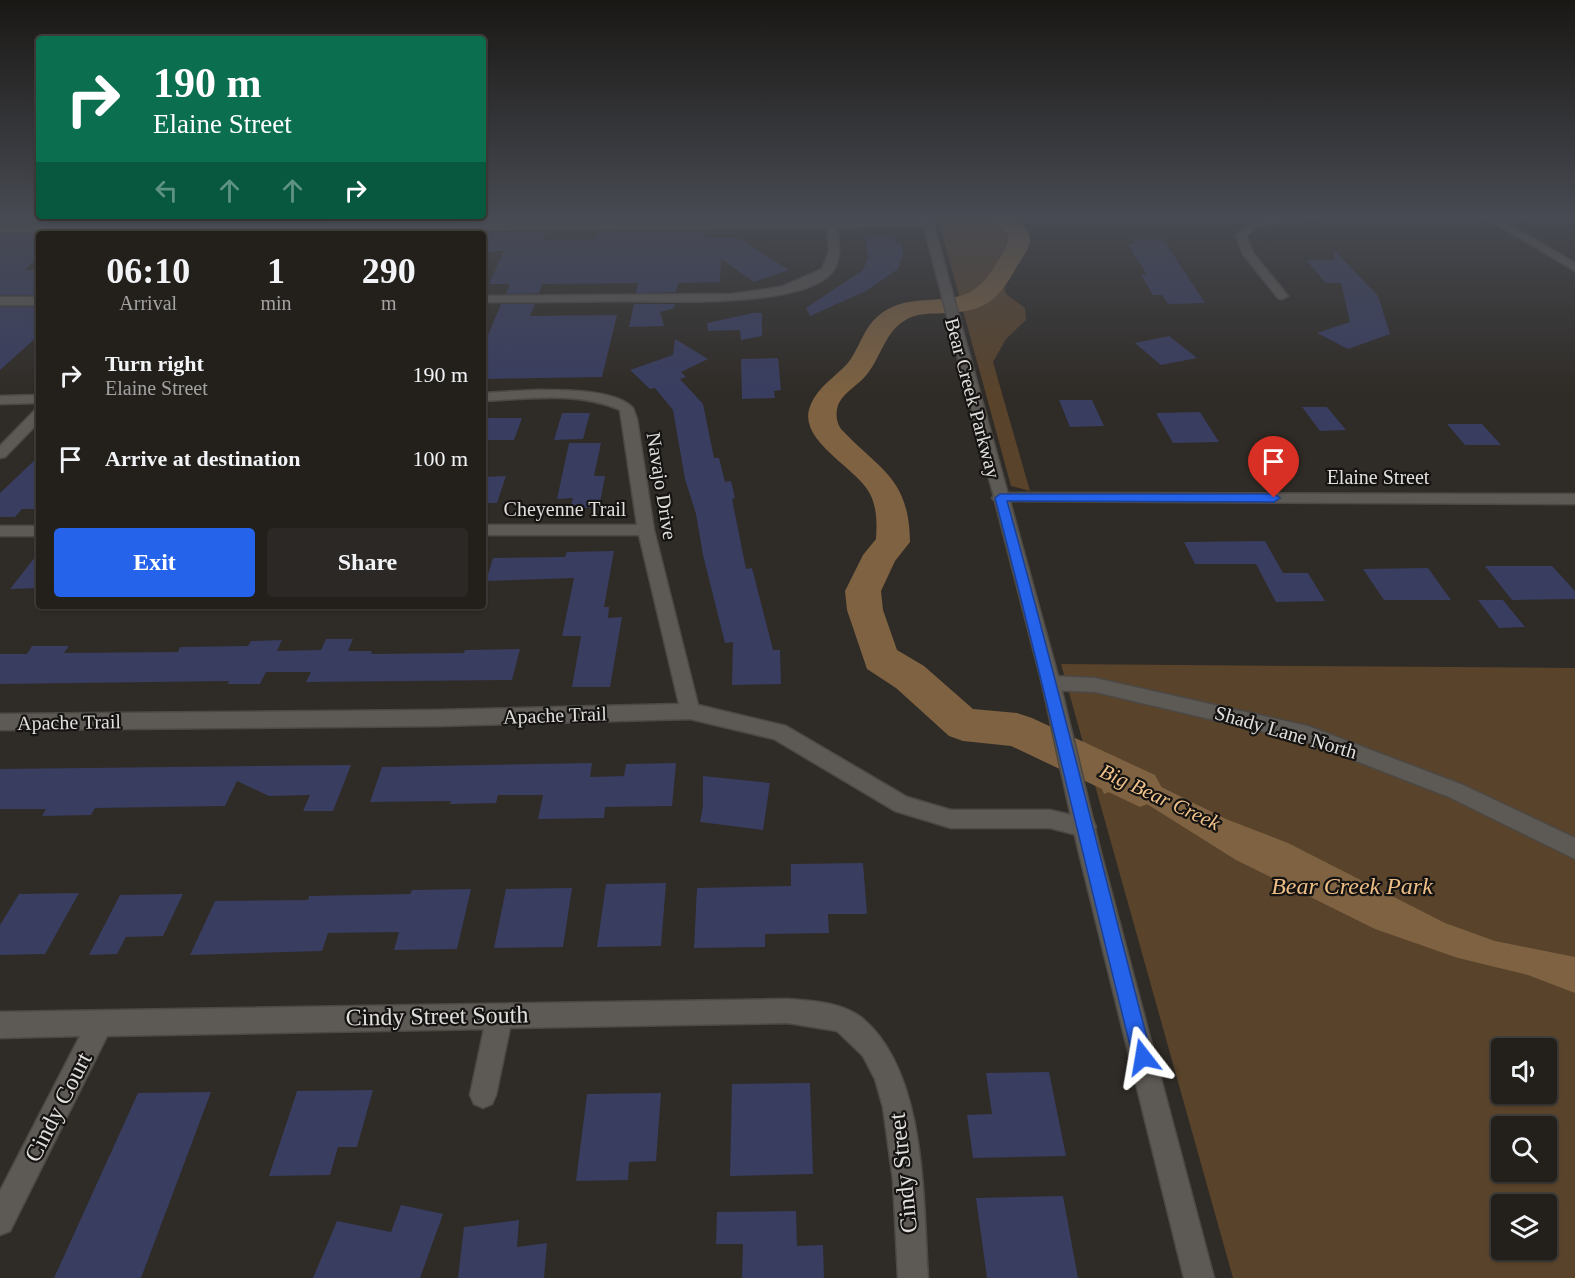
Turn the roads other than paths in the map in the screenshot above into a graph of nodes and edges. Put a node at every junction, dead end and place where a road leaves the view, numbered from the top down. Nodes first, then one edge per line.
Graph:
1 (820, 275) edge
2 (941, 275) edge
3 (1265, 275) edge
4 (1282, 296) dead end
5 (486, 299) edge
6 (0, 301) edge
7 (36, 301) edge
8 (486, 397) edge
9 (36, 399) edge
10 (0, 400) edge
11 (36, 417) edge
12 (0, 454) edge
13 (1000, 498) junction
14 (1575, 499) edge
15 (486, 530) edge
16 (646, 530) junction
17 (0, 531) edge
18 (36, 531) edge
19 (1051, 683) junction
20 (690, 711) junction
21 (0, 722) edge
22 (1084, 827) junction
23 (1575, 849) edge
24 (500, 1014) junction
25 (0, 1025) edge
26 (99, 1025) junction
27 (866, 1039) joint
28 (483, 1095) dead end
29 (0, 1221) edge
30 (913, 1278) edge
31 (1199, 1278) edge

1 - 5 street
2 - 13 street, Bear Creek Parkway
3 - 4 street
6 - 7 street
8 - 16 street, Navajo Drive
9 - 10 street
11 - 12 street
13 - 14 street, Elaine Street
13 - 19 street, Bear Creek Parkway
15 - 16 street, Cheyenne Trail
16 - 20 street, Navajo Drive
17 - 18 street
19 - 22 street, Bear Creek Parkway
19 - 23 street, Shady Lane North
20 - 21 street, Apache Trail
20 - 22 street, Apache Trail
22 - 31 street, Bear Creek Parkway
24 - 26 street, Cindy Street South
24 - 27 street, Cindy Street South
24 - 28 street
25 - 26 street, Cindy Street South
26 - 29 street, Cindy Court
27 - 30 street, Cindy Street

